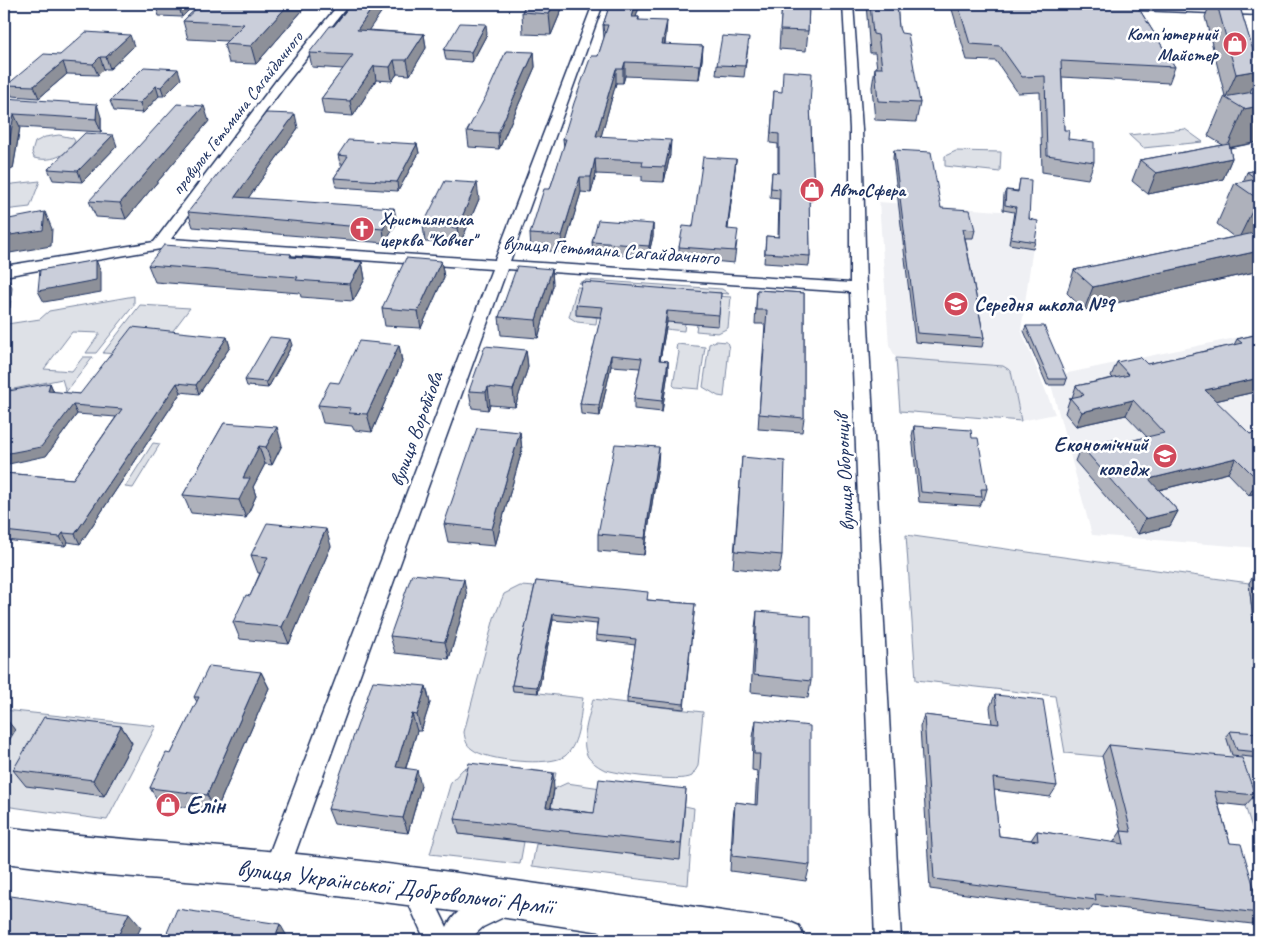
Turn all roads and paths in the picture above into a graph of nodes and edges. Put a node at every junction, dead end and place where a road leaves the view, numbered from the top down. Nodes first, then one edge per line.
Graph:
1 (344, 4) edge
2 (598, 4) edge
3 (848, 4) edge
4 (1116, 4) edge
5 (1259, 10) edge
6 (160, 244) junction
7 (501, 264) junction
8 (4, 271) edge
9 (858, 288) junction
10 (4, 844) edge
11 (276, 870) junction
12 (414, 888) junction
13 (521, 901) junction
14 (439, 940) edge
15 (455, 940) edge
16 (785, 940) edge
17 (888, 940) edge

1 - 6 street, провулок Гетьмана Сагайдачного
2 - 7 street, вулиця Воробйова
3 - 9 street, вулиця Оборонців
4 - 5 street
6 - 7 street, вулиця Гетьмана Сагайдачного
6 - 8 street, вулиця Гетьмана Сагайдачного
7 - 9 street, вулиця Гетьмана Сагайдачного
7 - 11 street, вулиця Воробйова
9 - 17 street, вулиця Оборонців
10 - 11 street, вулиця Української Добровольчої Армії
11 - 12 street, вулиця Української Добровольчої Армії
12 - 13 street, вулиця Української Добровольчої Армії
12 - 14 street
13 - 15 street
13 - 16 street, вулиця Української Добровольчої Армії

